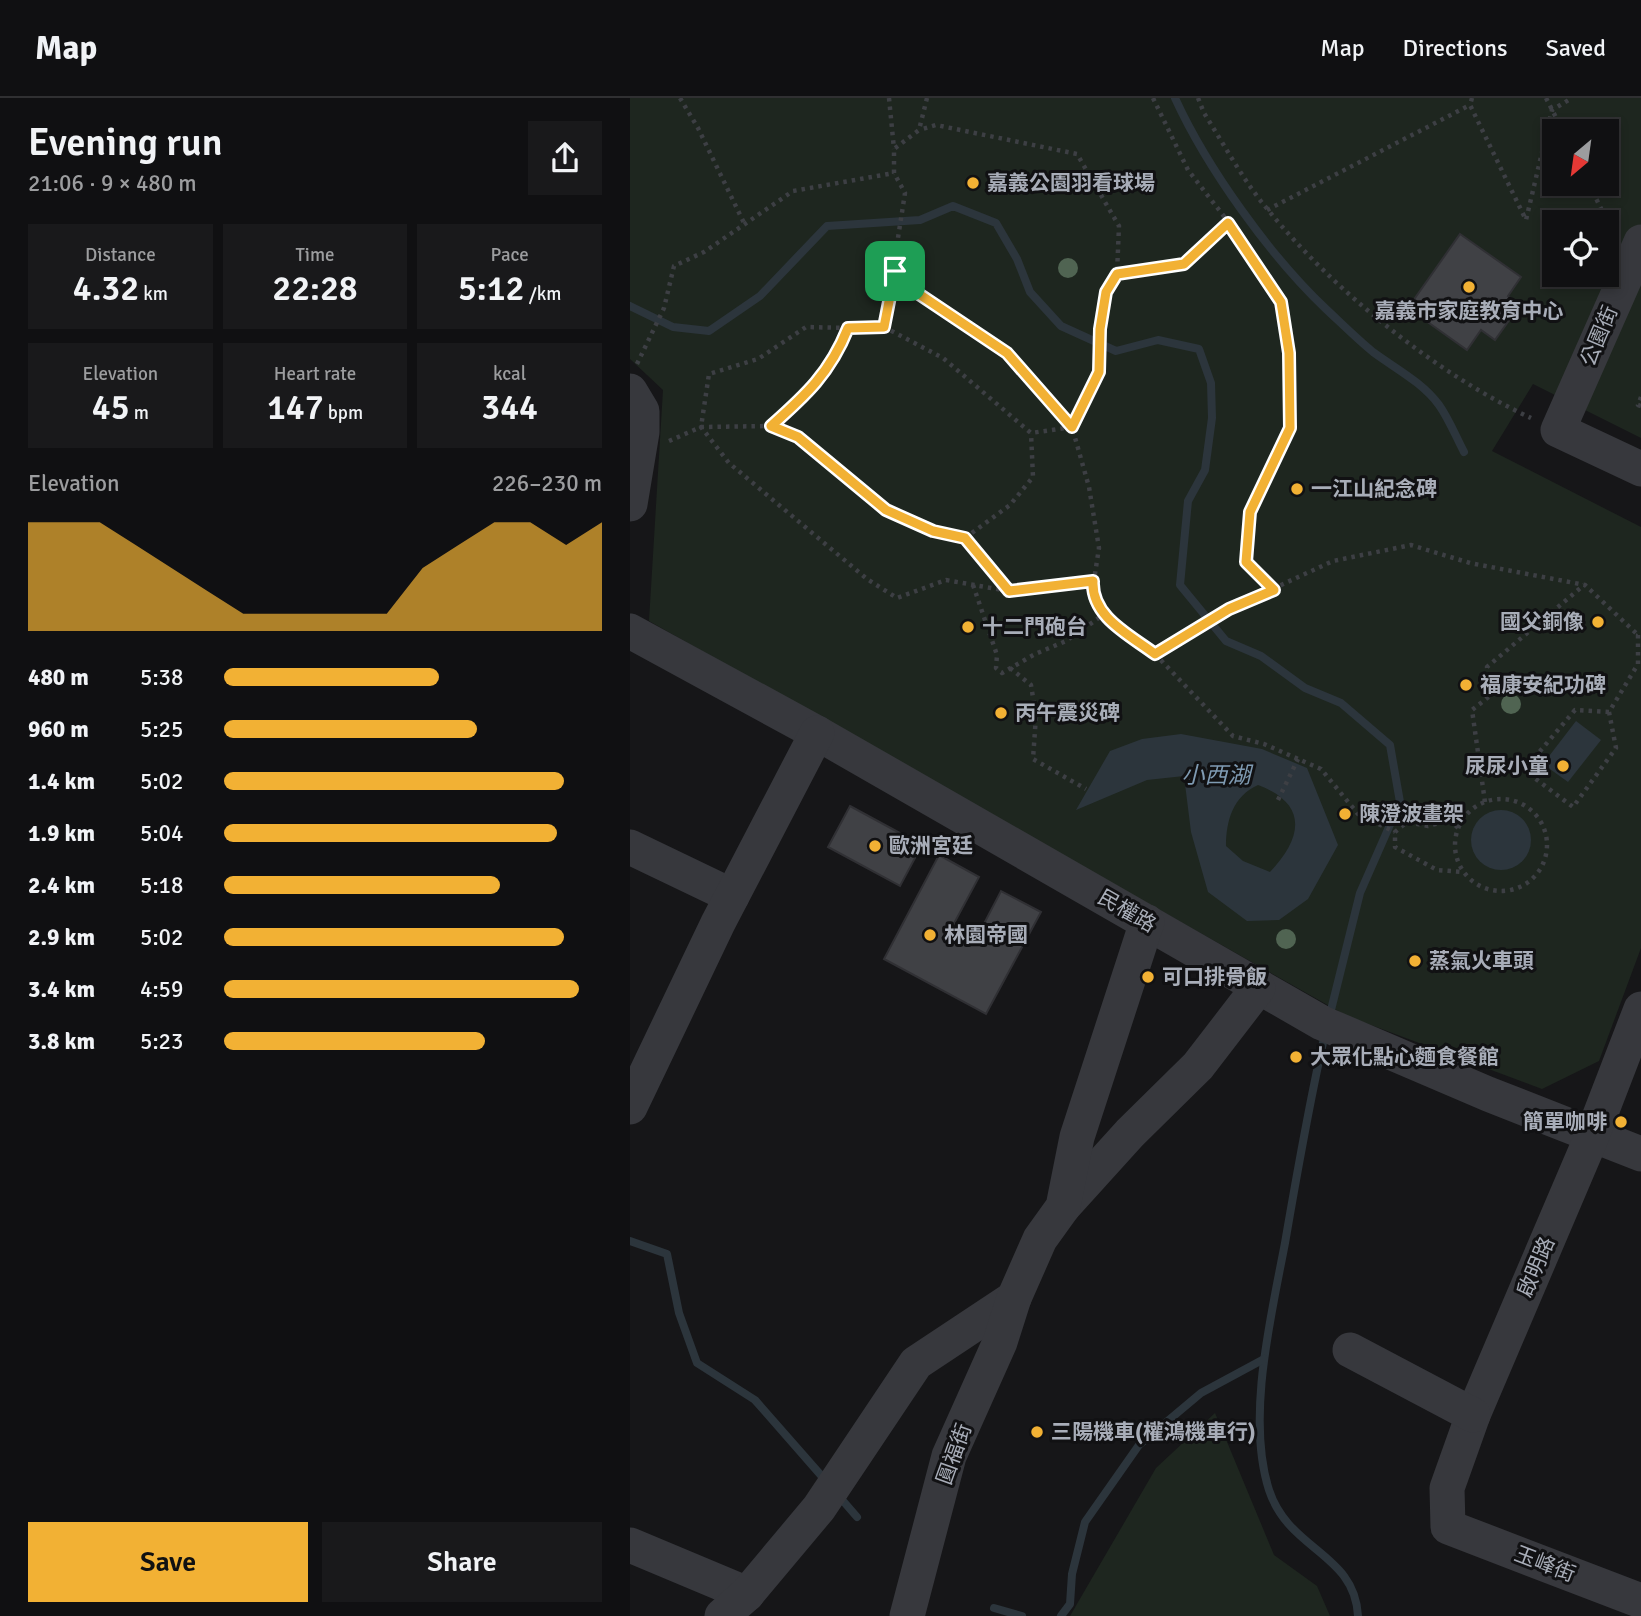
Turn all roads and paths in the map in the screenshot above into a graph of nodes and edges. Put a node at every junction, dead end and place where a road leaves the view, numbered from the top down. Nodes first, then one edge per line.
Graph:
1 (680, 98) edge
2 (889, 98) edge
3 (927, 98) edge
4 (1153, 98) edge
5 (1198, 98) edge
6 (1472, 98) edge
7 (1546, 98) edge
8 (1572, 98) edge
9 (1470, 105) junction
10 (1552, 110) junction
11 (1557, 119) edge
12 (919, 130) junction
13 (894, 149) junction
14 (894, 173) junction
15 (1267, 210) junction
16 (744, 223) junction
17 (1228, 223) junction
18 (1641, 242) edge
19 (895, 271) junction
20 (1117, 274) junction
21 (884, 327) junction
22 (848, 328) junction
23 (632, 380) edge
24 (1641, 397) edge
25 (1641, 405) edge
26 (771, 426) junction
27 (701, 427) junction
28 (1072, 427) junction
29 (1558, 430) junction
30 (661, 432) dead end
31 (1031, 433) junction
32 (1641, 469) edge
33 (630, 503) edge
34 (965, 538) junction
35 (1093, 581) junction
36 (973, 585) junction
37 (1585, 585) junction
38 (1274, 590) junction
39 (1009, 591) junction
40 (1103, 615) junction
41 (630, 631) edge
42 (1639, 634) edge
43 (1155, 654) junction
44 (1010, 668) junction
45 (1609, 712) junction
46 (817, 733) junction
47 (1298, 759) junction
48 (1086, 789) dead end
49 (1278, 800) dead end
50 (1485, 802) junction
51 (1458, 828) junction
52 (1395, 832) junction
53 (630, 847) edge
54 (1464, 872) junction
55 (732, 896) junction
56 (1147, 922) junction
57 (1258, 988) junction
58 (1641, 1009) edge
59 (630, 1107) edge
60 (1592, 1136) junction
61 (1641, 1154) edge
62 (1063, 1208) junction
63 (1014, 1298) junction
64 (1350, 1350) dead end
65 (1473, 1415) junction
66 (1448, 1527) joint
67 (630, 1545) edge
68 (1641, 1601) edge
69 (734, 1605) edge
70 (907, 1616) edge

1 - 16 path
2 - 13 path
3 - 12 path
4 - 17 path
5 - 15 path
6 - 9 path
7 - 10 path
8 - 10 path
9 - 10 path
9 - 15 path
10 - 11 path
12 - 13 path
12 - 20 path
13 - 14 path
14 - 16 path
14 - 19 path
15 - 29 path
16 - 23 path
17 - 20 path
17 - 38 path
18 - 29 street, 公園街
19 - 21 path
19 - 28 path
20 - 28 path
21 - 22 path
21 - 31 path
22 - 26 path
22 - 27 path
23 - 33 street
24 - 25 path
26 - 27 path
26 - 34 path
27 - 30 path
27 - 36 path
28 - 31 path
28 - 35 path
29 - 32 street
31 - 34 path
34 - 39 path
35 - 39 path
35 - 40 path
36 - 39 path
36 - 44 path
37 - 38 path
37 - 42 path
37 - 50 path
38 - 43 path
40 - 43 path
40 - 44 path
41 - 46 street, 民權路
42 - 45 path
43 - 47 path
44 - 48 path
45 - 45 path
46 - 55 street
46 - 56 street, 民權路
47 - 49 path
47 - 52 path
50 - 51 path
50 - 54 path
51 - 52 path
51 - 54 path
52 - 54 path
53 - 55 street
55 - 59 street
56 - 57 street, 民權路
56 - 62 street, 圓福街
57 - 60 street, 民權路
57 - 62 street, 圓福街
58 - 60 street, 啟明路
60 - 61 street, 民權路
60 - 65 street, 啟明路
62 - 63 street, 圓福街
63 - 69 street
63 - 70 street, 圓福街
64 - 65 street
65 - 66 street, 啟明路
66 - 68 street, 玉峰街
67 - 69 street

